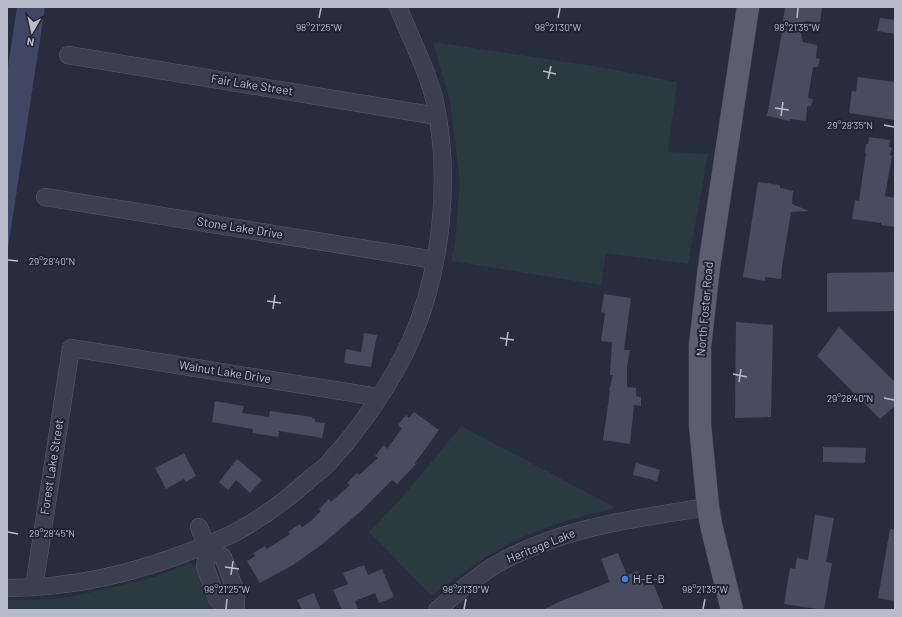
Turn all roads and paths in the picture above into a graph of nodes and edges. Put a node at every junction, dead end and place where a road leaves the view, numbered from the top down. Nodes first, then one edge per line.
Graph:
1 (398, 7) edge
2 (748, 7) edge
3 (68, 55) dead end
4 (437, 116) junction
5 (45, 196) dead end
6 (435, 260) junction
7 (71, 348) joint
8 (378, 397) junction
9 (708, 507) junction
10 (199, 527) dead end
11 (207, 548) junction
12 (34, 587) junction
13 (7, 588) edge
14 (228, 610) edge
15 (236, 610) edge
16 (437, 610) edge
17 (732, 610) edge

1 - 4 street
2 - 9 main road, North Foster Road
3 - 4 street, Fair Lake Street
4 - 6 street
5 - 6 street, Stone Lake Drive
6 - 8 street
7 - 8 street, Walnut Lake Drive
7 - 12 street, Forest Lake Street
8 - 11 street
9 - 16 street, Heritage Lake
9 - 17 main road, North Foster Road
10 - 11 street
11 - 12 street
11 - 14 street
11 - 15 street
12 - 13 street

